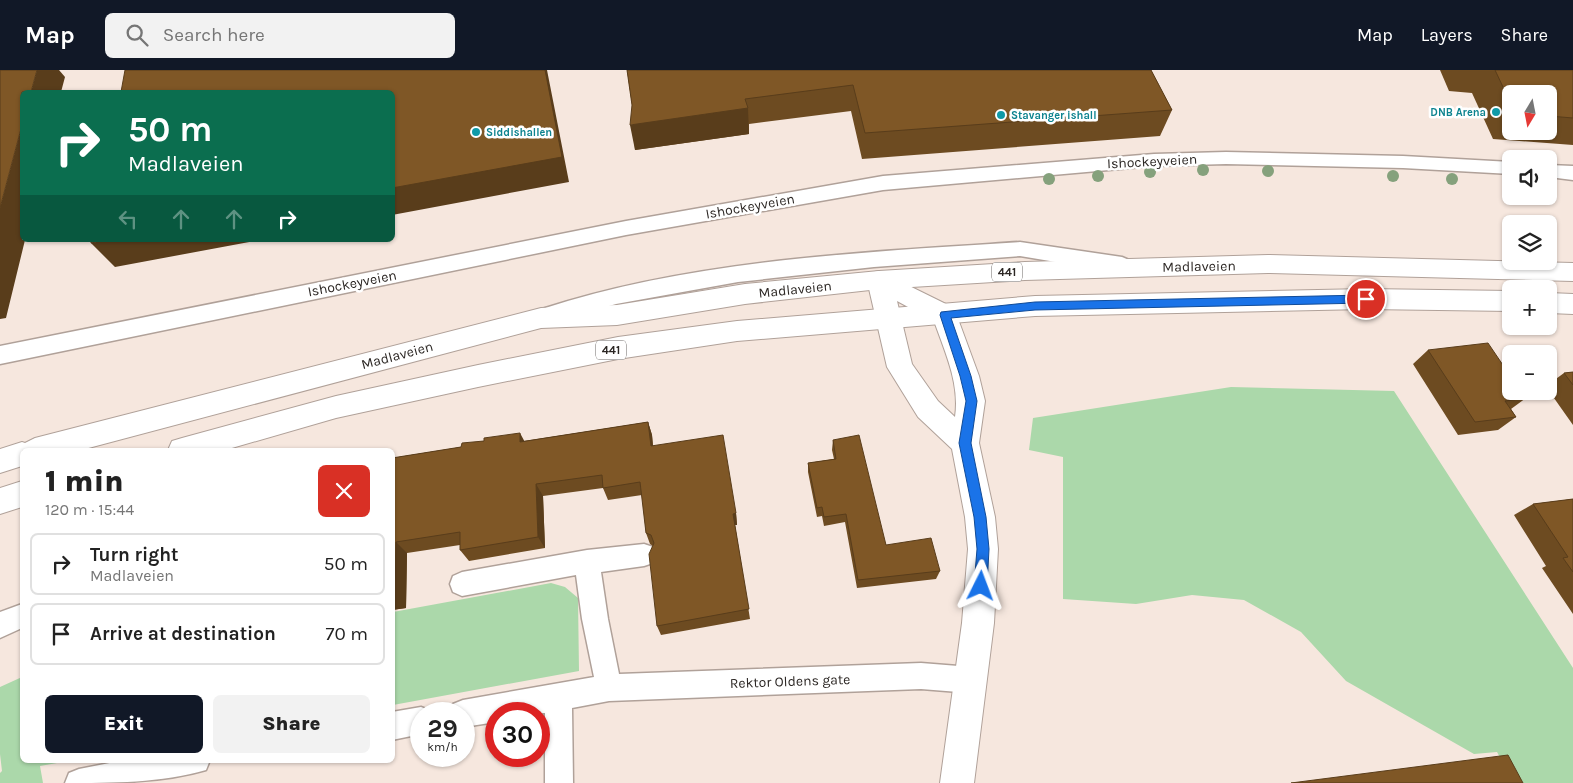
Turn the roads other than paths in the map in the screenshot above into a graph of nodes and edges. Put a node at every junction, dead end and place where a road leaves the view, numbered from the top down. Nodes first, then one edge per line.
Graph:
1 (1502, 168) edge
2 (1557, 172) edge
3 (1573, 173) edge
4 (1136, 267) junction
5 (1573, 272) edge
6 (879, 280) junction
7 (1502, 301) edge
8 (1557, 303) edge
9 (1573, 304) edge
10 (945, 315) junction
11 (540, 318) junction
12 (889, 318) junction
13 (0, 355) edge
14 (965, 443) junction
15 (44, 448) edge
16 (189, 448) edge
17 (20, 455) edge
18 (0, 461) edge
19 (20, 495) edge
20 (0, 501) edge
21 (644, 555) dead end
22 (587, 562) junction
23 (462, 584) dead end
24 (20, 617) edge
25 (0, 625) edge
26 (971, 680) junction
27 (609, 688) junction
28 (558, 698) junction
29 (475, 712) edge
30 (410, 723) edge
31 (395, 725) edge
32 (181, 763) edge
33 (79, 783) edge
34 (559, 783) edge
35 (957, 783) edge

1 - 13 lane, Ishockeyveien
2 - 3 lane
4 - 5 main road, Madlaveien / 441
4 - 6 main road, Madlaveien / 441
4 - 11 lane
6 - 10 main road
6 - 11 main road, Madlaveien / 441
6 - 12 main road
7 - 10 main road, 441
8 - 9 main road
10 - 12 main road, 441
10 - 14 main road
11 - 15 main road, Madlaveien / 441
12 - 14 main road
12 - 16 main road, 441
14 - 26 main road
17 - 18 main road
19 - 20 main road
21 - 22 lane
22 - 23 lane
22 - 27 lane
24 - 25 lane
26 - 27 lane, Rektor Oldens gate
26 - 35 main road
27 - 28 lane, Rektor Oldens gate
28 - 29 lane, Rektor Oldens gate
28 - 34 lane
30 - 31 lane
32 - 33 lane

